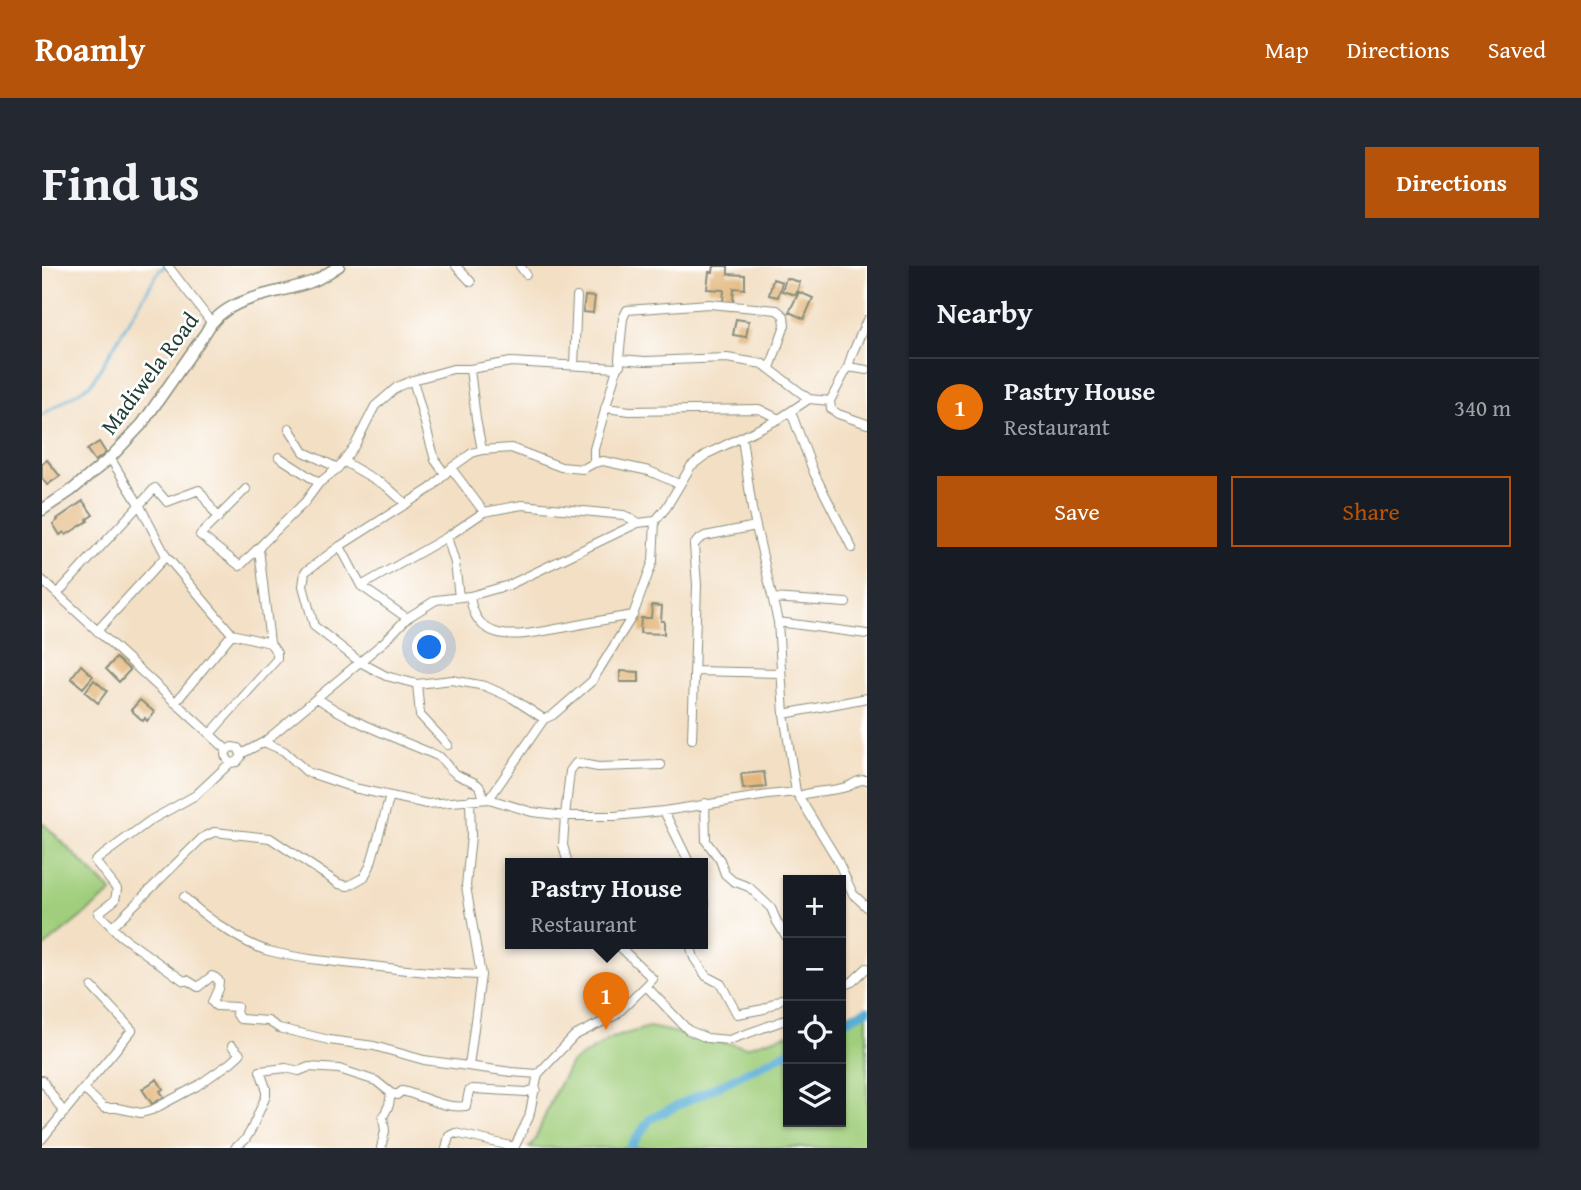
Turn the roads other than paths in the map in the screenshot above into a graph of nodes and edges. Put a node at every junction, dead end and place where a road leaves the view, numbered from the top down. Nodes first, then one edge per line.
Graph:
1 (168, 266) edge
2 (340, 266) edge
3 (456, 266) edge
4 (520, 266) edge
5 (526, 274) dead end
6 (471, 282) dead end
7 (577, 297) dead end
8 (867, 320) edge
9 (211, 322) junction
10 (618, 364) junction
11 (574, 365) junction
12 (848, 367) junction
13 (770, 368) junction
14 (470, 369) junction
15 (867, 370) edge
16 (413, 380) junction
17 (809, 399) junction
18 (831, 401) junction
19 (606, 408) junction
20 (791, 412) junction
21 (779, 419) junction
22 (867, 424) edge
23 (289, 428) dead end
24 (742, 438) junction
25 (482, 450) junction
26 (279, 457) dead end
27 (110, 458) junction
28 (594, 463) junction
29 (341, 465) junction
30 (448, 471) junction
31 (320, 483) junction
32 (680, 484) junction
33 (246, 489) dead end
34 (407, 504) junction
35 (140, 506) junction
36 (42, 510) edge
37 (484, 512) junction
38 (218, 518) junction
39 (655, 521) junction
40 (638, 523) junction
41 (756, 526) junction
42 (447, 537) junction
43 (340, 546) junction
44 (852, 548) dead end
45 (259, 549) junction
46 (166, 556) junction
47 (42, 580) edge
48 (361, 586) junction
49 (57, 594) junction
50 (470, 596) junction
51 (459, 597) junction
52 (773, 598) junction
53 (846, 603) dead end
54 (633, 615) junction
55 (407, 618) junction
56 (778, 622) junction
57 (97, 631) junction
58 (232, 634) junction
59 (867, 634) edge
60 (270, 642) junction
61 (360, 662) junction
62 (694, 671) junction
63 (781, 673) junction
64 (417, 684) junction
65 (317, 698) junction
66 (867, 698) edge
67 (176, 703) junction
68 (784, 713) junction
69 (544, 719) junction
70 (210, 734) junction
71 (692, 739) dead end
72 (264, 742) junction
73 (448, 745) dead end
74 (227, 750) junction
75 (241, 754) junction
76 (230, 762) junction
77 (661, 765) dead end
78 (867, 780) edge
79 (797, 794) junction
80 (390, 796) junction
81 (486, 799) junction
82 (470, 800) junction
83 (705, 803) junction
84 (664, 811) junction
85 (565, 816) junction
86 (566, 858) edge
87 (687, 858) edge
88 (184, 897) dead end
89 (867, 906) edge
90 (112, 926) junction
91 (787, 938) edge
92 (622, 949) edge
93 (691, 949) edge
94 (867, 968) edge
95 (481, 975) junction
96 (846, 984) edge
97 (646, 986) junction
98 (92, 987) dead end
99 (783, 999) edge
100 (616, 1016) junction
101 (783, 1021) edge
102 (606, 1030) dead end
103 (232, 1046) dead end
104 (469, 1066) junction
105 (538, 1074) junction
106 (42, 1080) edge
107 (84, 1089) junction
108 (536, 1089) junction
109 (391, 1093) junction
110 (64, 1113) junction
111 (42, 1139) edge
112 (515, 1147) edge
113 (235, 1148) edge
114 (381, 1148) edge
115 (446, 1148) edge

1 - 9 street
2 - 9 main road, Madiwela Road
3 - 6 street
4 - 5 street
7 - 11 street
8 - 12 street
9 - 27 main road, Madiwela Road
10 - 11 street
10 - 13 street
10 - 13 street
10 - 19 street
11 - 14 street
12 - 15 street
12 - 18 street
13 - 17 street
14 - 16 street
14 - 25 street
16 - 29 street
16 - 30 street
17 - 18 street
17 - 20 street
18 - 22 street
19 - 21 street
19 - 28 street
20 - 21 street
20 - 44 street
21 - 24 street
23 - 29 street
24 - 32 street
24 - 41 street
25 - 28 street
25 - 30 street
26 - 31 street
27 - 35 street
27 - 36 main road, Madiwela Road
28 - 32 street
29 - 31 street
29 - 34 street
30 - 34 street
30 - 37 street
31 - 45 street
32 - 39 street
33 - 38 street
34 - 43 street
35 - 38 street
35 - 46 street
35 - 49 street
37 - 40 street
37 - 42 street
38 - 45 street
39 - 40 street
39 - 54 street
40 - 50 street
41 - 52 street
41 - 62 street
42 - 48 street
42 - 51 street
43 - 48 street
43 - 61 street
45 - 60 street
46 - 57 street
46 - 58 street
47 - 49 street
48 - 55 street
49 - 57 street
50 - 51 street
50 - 54 street
51 - 55 street
52 - 53 street
52 - 56 street
54 - 69 street
55 - 61 street
56 - 59 street
56 - 63 street
57 - 67 street
58 - 60 street
58 - 67 street
60 - 70 street
61 - 64 street
61 - 65 street
62 - 63 street
62 - 71 street
63 - 68 street
64 - 69 street
64 - 73 street
65 - 72 street
65 - 81 street
66 - 68 street
67 - 70 street
68 - 79 street
69 - 81 street
70 - 74 street
72 - 75 street
72 - 80 street
74 - 75 street
74 - 76 street
75 - 76 street
76 - 90 street
77 - 85 street
78 - 79 street
79 - 83 street
79 - 89 street
80 - 82 street
80 - 90 street
81 - 82 street
81 - 85 street
82 - 95 street
83 - 84 street
83 - 91 street
84 - 85 street
84 - 87 street
85 - 86 street
88 - 95 street
90 - 104 street
92 - 97 street
93 - 99 street
94 - 96 street
95 - 104 street
97 - 100 street
97 - 101 street
98 - 107 street
100 - 102 street
100 - 105 street
103 - 107 street
104 - 105 street
105 - 108 street
106 - 110 street
107 - 110 street
108 - 109 street
108 - 112 street
109 - 113 street
109 - 114 street
110 - 111 street
112 - 115 street

